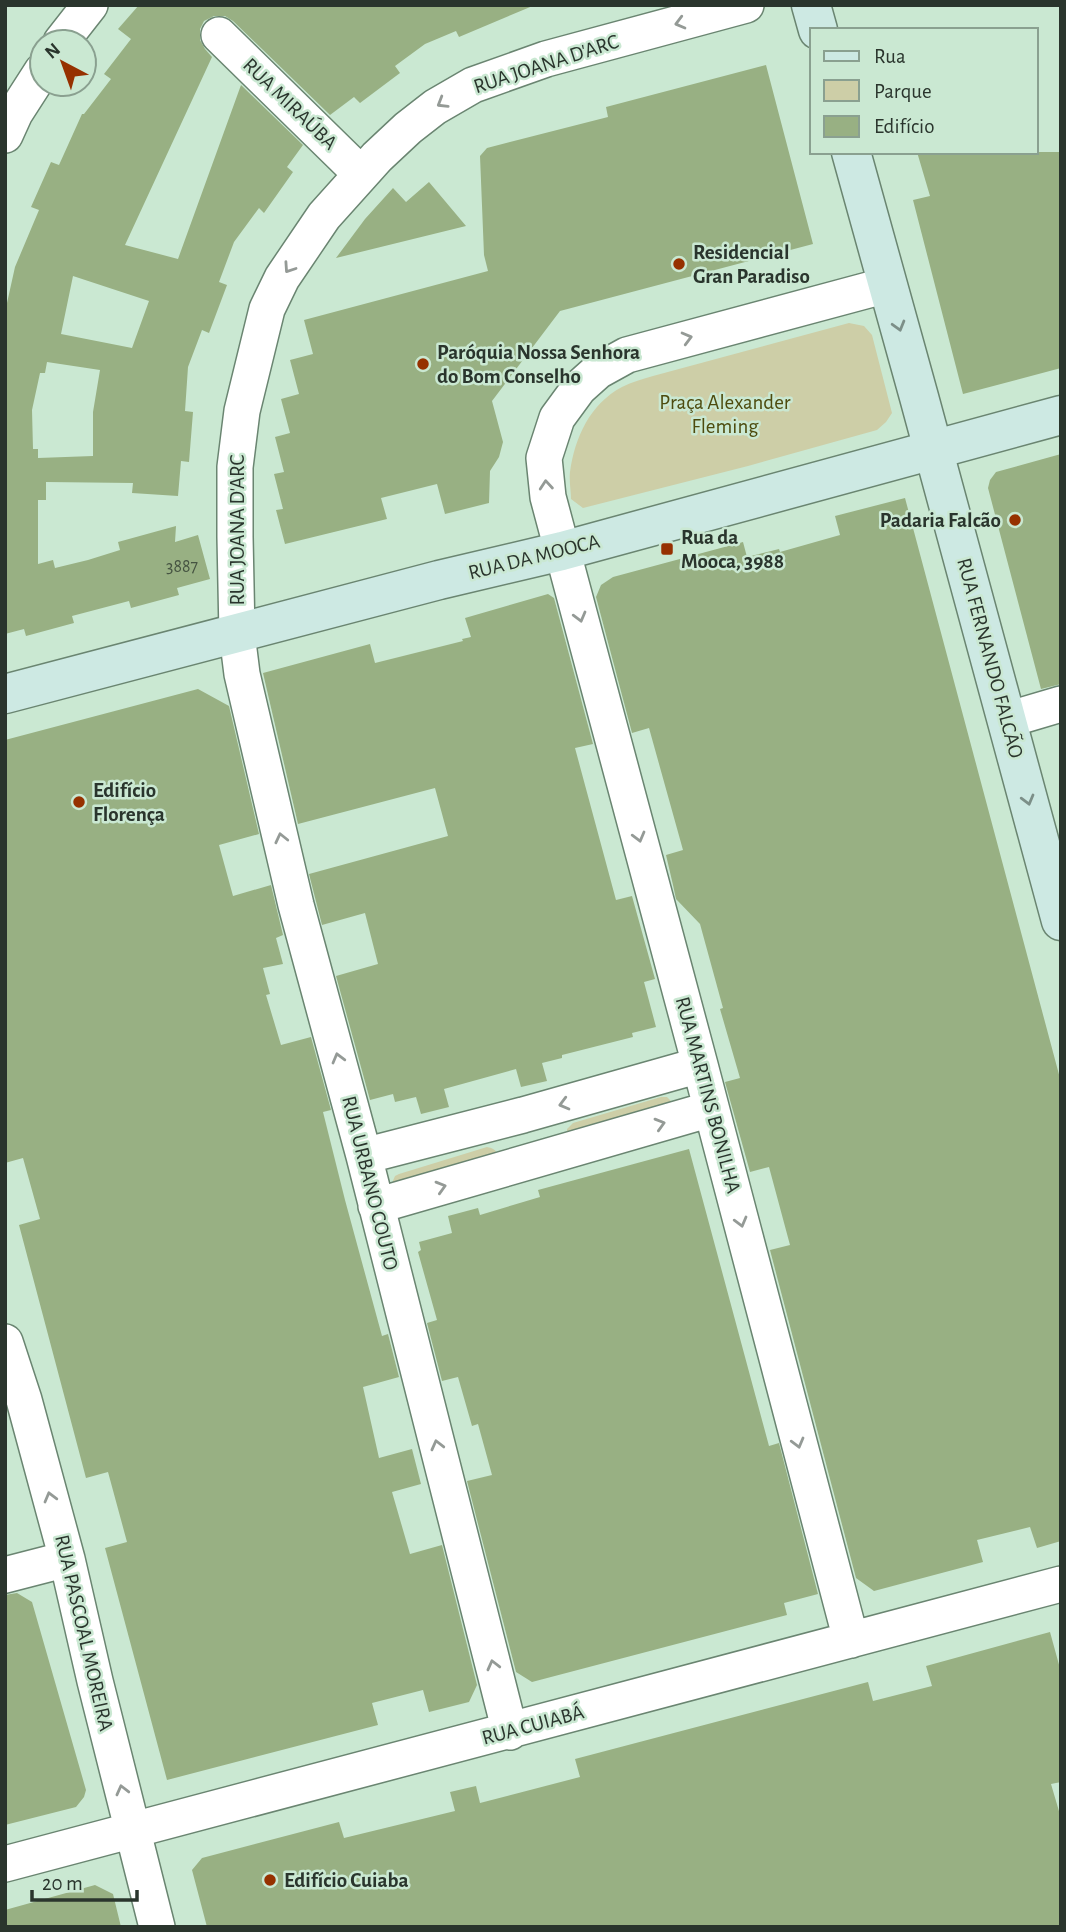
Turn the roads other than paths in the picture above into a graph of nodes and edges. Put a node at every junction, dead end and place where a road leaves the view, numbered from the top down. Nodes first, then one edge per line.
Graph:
1 (90, 5) edge
2 (746, 5) edge
3 (811, 5) edge
4 (72, 28) edge
5 (817, 28) edge
6 (219, 35) dead end
7 (28, 93) edge
8 (5, 135) edge
9 (852, 154) edge
10 (362, 174) junction
11 (887, 285) junction
12 (1061, 415) edge
13 (933, 450) junction
14 (562, 551) junction
15 (237, 634) junction
16 (5, 694) edge
17 (1061, 704) edge
18 (1007, 720) junction
19 (1061, 921) edge
20 (700, 1065) junction
21 (711, 1110) junction
22 (523, 1115) junction
23 (364, 1156) junction
24 (537, 1160) junction
25 (376, 1206) junction
26 (5, 1342) edge
27 (67, 1559) junction
28 (5, 1575) edge
29 (1061, 1584) edge
30 (850, 1640) junction
31 (510, 1732) junction
32 (131, 1830) junction
33 (5, 1864) edge
34 (157, 1927) edge

1 - 4 street
2 -> 10 street, RUA JOANA D'ARC
3 - 5 main road
6 - 10 street, RUA MIRAÚBA
7 - 8 street
9 - 11 main road, RUA FERNANDO FALCÃO
10 -> 15 street, RUA JOANA D'ARC
11 -> 13 main road, RUA FERNANDO FALCÃO
14 -> 11 street, RUA MARTINS BONILHA
12 - 13 main road, RUA DA MOOCA
13 - 14 main road, RUA DA MOOCA
13 - 18 main road, RUA FERNANDO FALCÃO
14 - 15 main road, RUA DA MOOCA
14 -> 20 street, RUA MARTINS BONILHA
15 - 16 main road, RUA DA MOOCA
23 -> 15 street, RUA URBANO COUTO
17 - 18 street
18 -> 19 main road, RUA FERNANDO FALCÃO
20 - 21 street, RUA MARTINS BONILHA
20 -> 22 street
24 -> 21 street
21 -> 30 street, RUA MARTINS BONILHA
22 - 23 street
22 - 24 street
23 - 25 street, RUA URBANO COUTO
25 -> 24 street
31 -> 25 street, RUA URBANO COUTO
27 -> 26 street, RUA PASCOAL MOREIRA
27 - 28 street
32 -> 27 street, RUA PASCOAL MOREIRA
29 - 30 street, RUA CUIABÁ
30 - 31 street, RUA CUIABÁ
31 - 32 street, RUA CUIABÁ
32 - 33 street, RUA CUIABÁ
32 - 34 street, RUA PASCOAL MOREIRA

